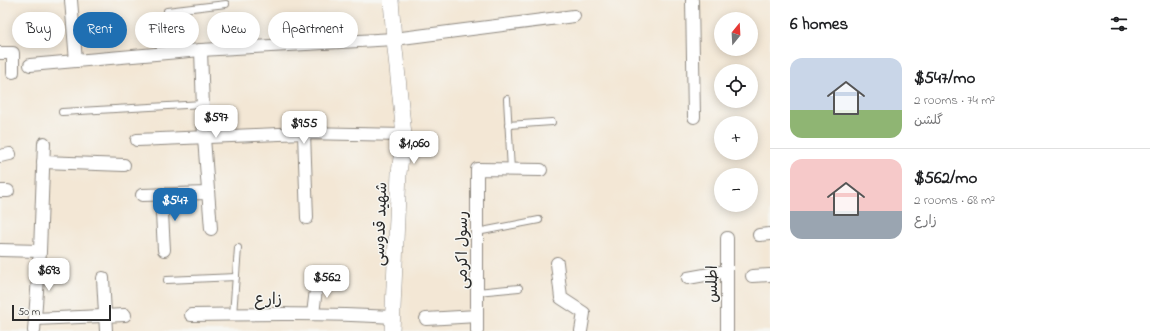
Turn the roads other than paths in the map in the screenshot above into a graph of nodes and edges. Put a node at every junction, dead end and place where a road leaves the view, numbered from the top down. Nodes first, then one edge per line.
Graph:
1 (71, 0) edge
2 (391, 0) edge
3 (692, 0) edge
4 (195, 3) edge
5 (226, 4) dead end
6 (167, 11) dead end
7 (574, 16) dead end
8 (394, 39) junction
9 (201, 50) junction
10 (0, 54) edge
11 (76, 61) junction
12 (30, 65) dead end
13 (13, 72) dead end
14 (507, 99) dead end
15 (204, 104) junction
16 (62, 112) dead end
17 (694, 117) dead end
18 (552, 122) dead end
19 (508, 125) junction
20 (304, 133) junction
21 (404, 135) junction
22 (204, 138) junction
23 (137, 140) dead end
24 (44, 143) dead end
25 (43, 162) junction
26 (124, 165) dead end
27 (512, 170) junction
28 (541, 170) dead end
29 (208, 193) junction
30 (142, 195) dead end
31 (161, 195) junction
32 (307, 218) dead end
33 (540, 220) dead end
34 (211, 229) dead end
35 (477, 232) junction
36 (727, 238) dead end
37 (238, 248) dead end
38 (0, 250) edge
39 (164, 250) dead end
40 (40, 251) junction
41 (557, 263) dead end
42 (727, 271) junction
43 (770, 275) edge
44 (752, 276) dead end
45 (236, 277) junction
46 (104, 278) dead end
47 (688, 278) dead end
48 (167, 280) dead end
49 (317, 281) dead end
50 (519, 288) dead end
51 (477, 292) junction
52 (313, 314) junction
53 (106, 315) junction
54 (125, 315) dead end
55 (191, 315) dead end
56 (233, 315) junction
57 (478, 316) junction
58 (426, 318) dead end
59 (35, 319) junction
60 (392, 324) edge
61 (34, 331) edge
62 (106, 331) edge
63 (478, 331) edge
64 (581, 331) edge
65 (727, 331) edge

1 - 11 street
2 - 8 street, شهید قدوسی
3 - 17 street
4 - 5 lane
4 - 6 lane
7 - 8 street
8 - 9 street
8 - 21 street, شهید قدوسی
9 - 11 street
9 - 15 street
10 - 13 street
11 - 12 street
14 - 19 lane
15 - 16 lane
15 - 22 street
18 - 19 lane
19 - 27 lane
20 - 21 street
20 - 22 street
20 - 32 street
21 - 60 street, شهید قدوسی
22 - 23 street
22 - 29 street
24 - 25 street
25 - 26 street
25 - 40 street
27 - 28 street
27 - 35 street, رسول اکرمی
29 - 31 street
29 - 34 street
30 - 31 street
31 - 39 street
33 - 35 lane
35 - 51 street, رسول اکرمی
36 - 42 street, اطلس
37 - 45 lane
38 - 40 street
40 - 59 street
41 - 64 street
42 - 47 street
42 - 65 street, اطلس
43 - 44 street
45 - 48 lane
45 - 56 lane
46 - 53 street
49 - 52 street
50 - 51 lane
51 - 57 street, رسول اکرمی
52 - 56 street, زارع
52 - 60 street, زارع
53 - 54 street
53 - 59 street
53 - 62 street
55 - 56 street, زارع
57 - 58 street
57 - 63 street, رسول اکرمی
59 - 61 street

